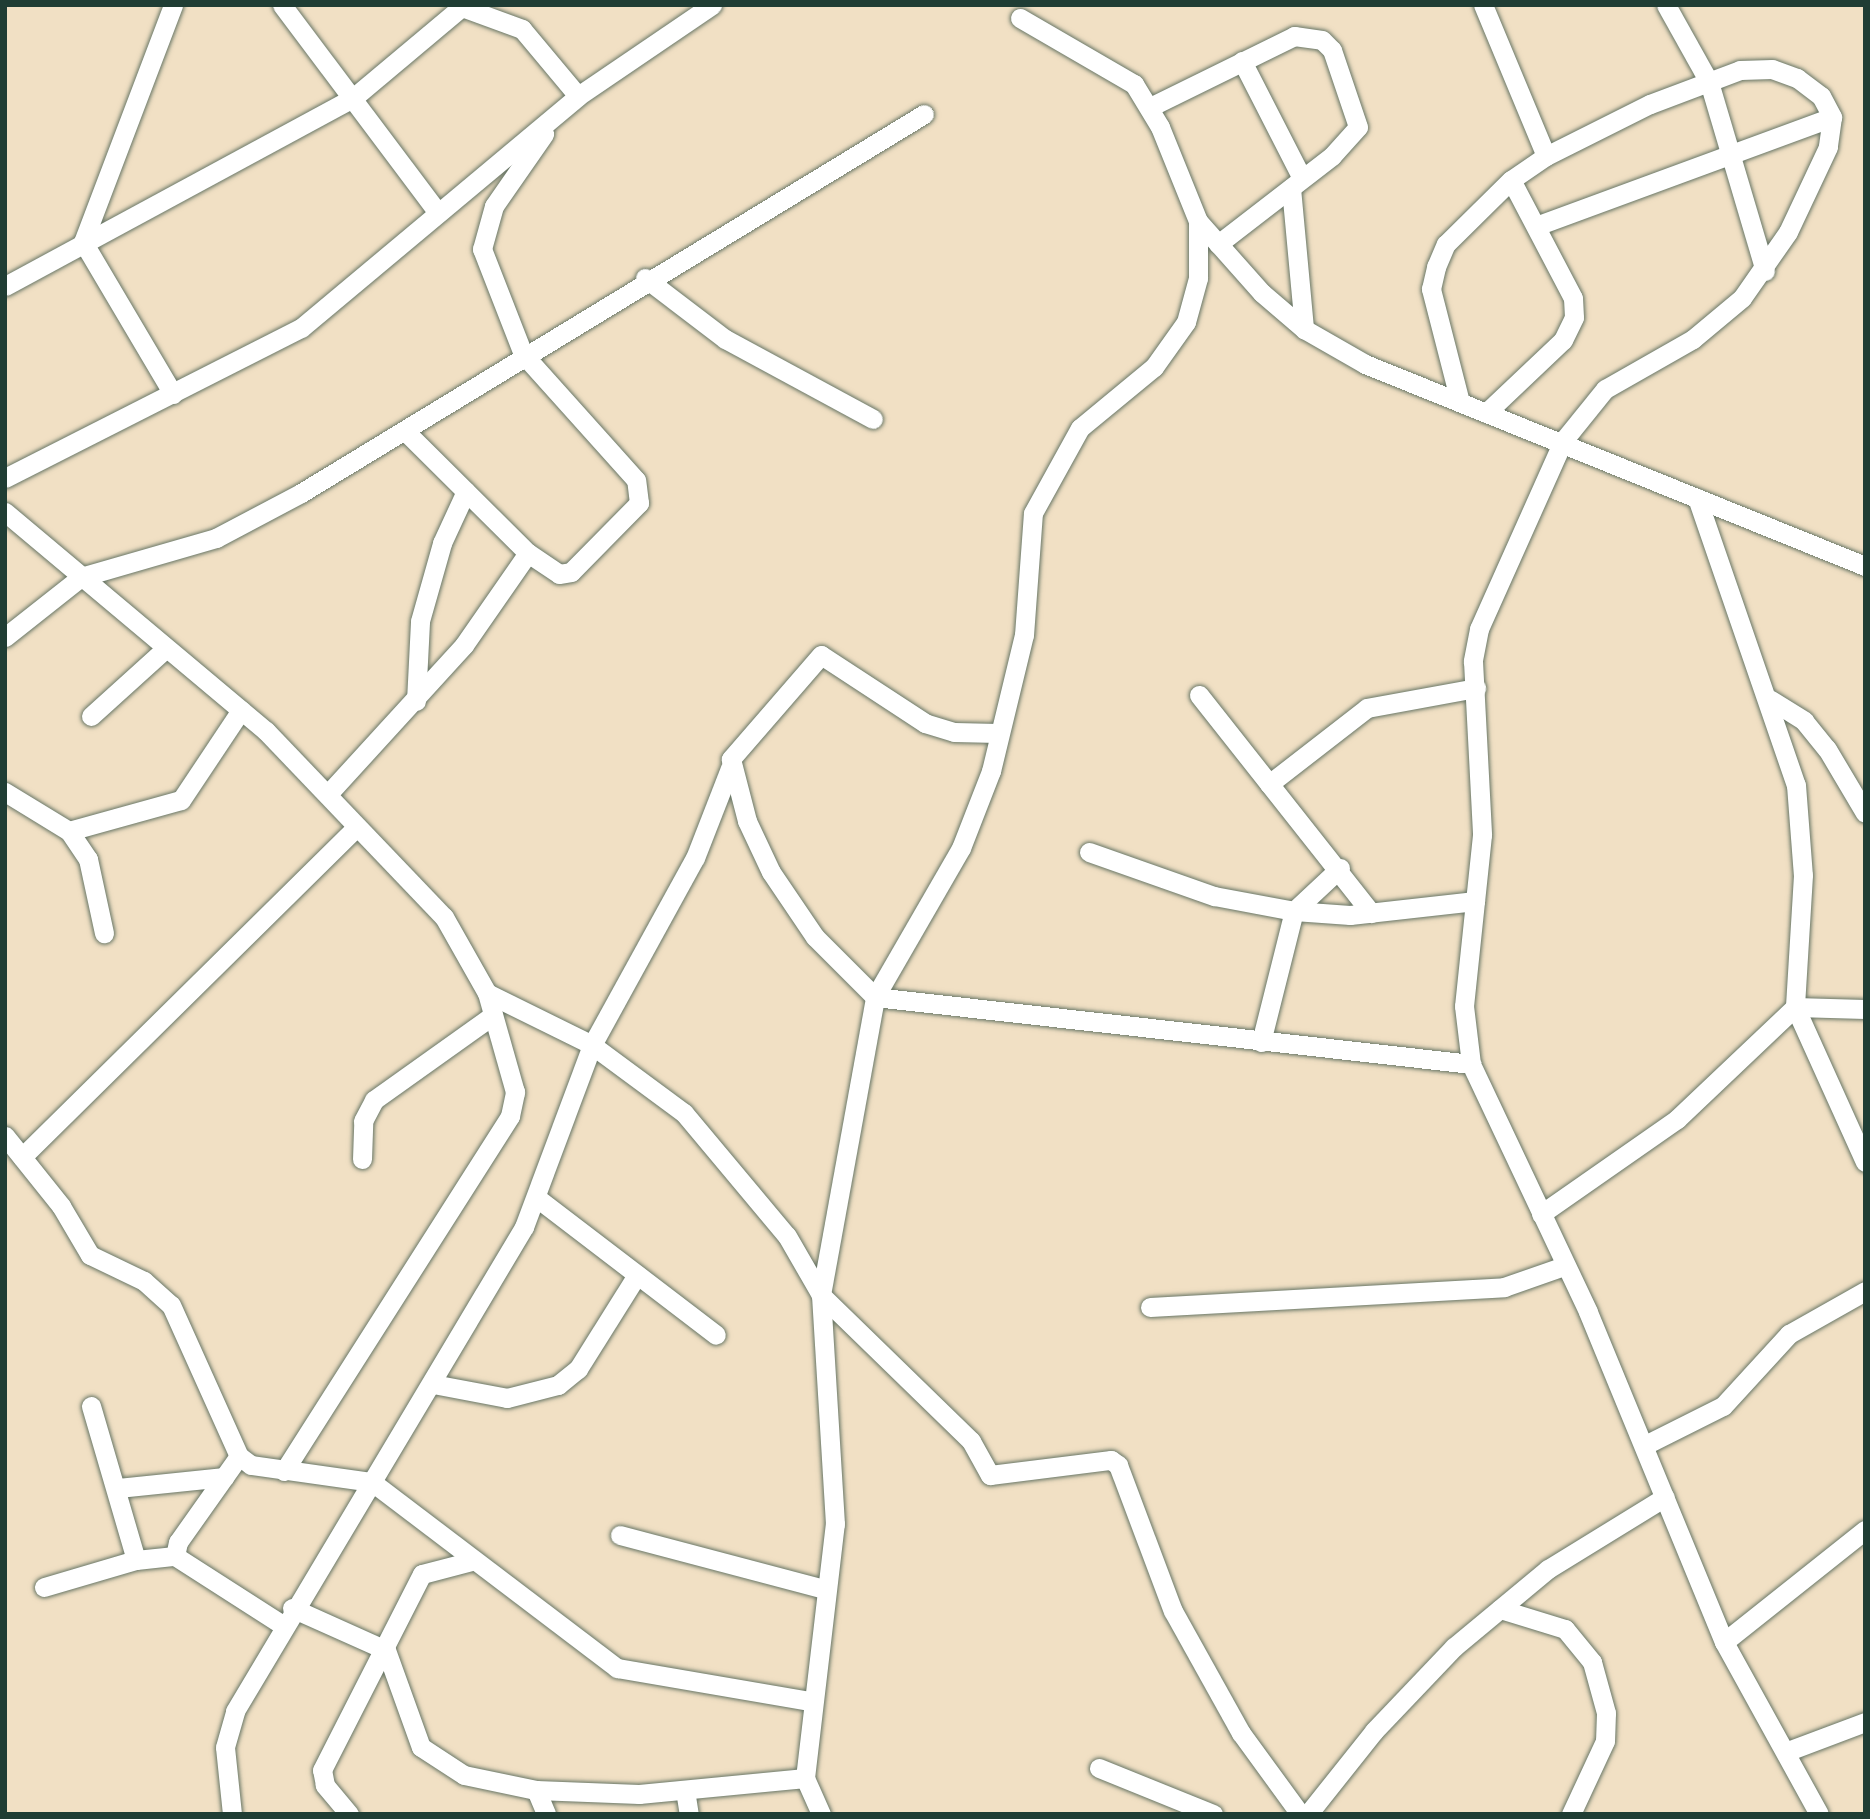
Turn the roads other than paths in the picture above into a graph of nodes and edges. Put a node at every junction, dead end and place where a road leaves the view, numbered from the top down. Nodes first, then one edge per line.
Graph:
1 (173, 5) edge
2 (282, 5) edge
3 (712, 5) edge
4 (1483, 5) edge
5 (1666, 5) edge
6 (463, 6) edge
7 (1020, 18) dead end
8 (1242, 61) junction
9 (1709, 82) junction
10 (578, 96) junction
11 (353, 98) junction
12 (1150, 107) junction
13 (561, 110) junction
14 (923, 114) dead end
15 (1832, 117) junction
16 (1732, 152) junction
17 (1546, 156) junction
18 (1511, 180) junction
19 (1296, 183) junction
20 (438, 212) junction
21 (1198, 221) junction
22 (1536, 226) junction
23 (83, 242) junction
24 (1218, 244) junction
25 (1765, 271) junction
26 (645, 278) junction
27 (5, 286) edge
28 (1304, 329) junction
29 (523, 354) junction
30 (173, 394) junction
31 (1460, 402) junction
32 (1486, 413) junction
33 (873, 419) dead end
34 (406, 432) junction
35 (1563, 441) junction
36 (5, 478) edge
37 (466, 491) junction
38 (1697, 498) junction
39 (5, 512) edge
40 (528, 553) junction
41 (1865, 566) edge
42 (80, 577) junction
43 (5, 637) edge
44 (164, 650) junction
45 (1476, 688) junction
46 (1199, 695) dead end
47 (1770, 700) junction
48 (416, 701) junction
49 (241, 710) junction
50 (91, 716) dead end
51 (998, 733) junction
52 (730, 768) junction
53 (1269, 784) junction
54 (5, 792) edge
55 (328, 794) junction
56 (1865, 813) edge
57 (355, 829) junction
58 (69, 831) junction
59 (1088, 852) dead end
60 (1340, 868) junction
61 (1475, 901) junction
62 (1294, 911) junction
63 (1371, 913) junction
64 (104, 933) dead end
65 (487, 993) junction
66 (875, 997) junction
67 (1796, 1007) junction
68 (1865, 1009) edge
69 (493, 1015) junction
70 (1261, 1042) junction
71 (592, 1045) junction
72 (1471, 1064) junction
73 (5, 1136) edge
74 (22, 1157) junction
75 (362, 1159) dead end
76 (1865, 1162) edge
77 (537, 1198) junction
78 (1541, 1214) junction
79 (1564, 1266) junction
80 (637, 1275) junction
81 (1865, 1291) edge
82 (821, 1295) junction
83 (1150, 1307) dead end
84 (716, 1335) dead end
85 (433, 1384) junction
86 (91, 1406) dead end
87 (1645, 1446) junction
88 (239, 1456) junction
89 (284, 1471) junction
90 (224, 1477) junction
91 (372, 1482) junction
92 (118, 1488) junction
93 (1665, 1497) junction
94 (1865, 1530) edge
95 (620, 1535) dead end
96 (175, 1556) junction
97 (136, 1560) junction
98 (472, 1561) junction
99 (44, 1587) dead end
100 (825, 1589) junction
101 (1500, 1609) junction
102 (287, 1616) junction
103 (1724, 1642) junction
104 (386, 1650) junction
105 (811, 1701) junction
106 (1865, 1722) edge
107 (1788, 1751) junction
108 (1099, 1768) dead end
109 (805, 1778) junction
110 (536, 1790) junction
111 (685, 1790) junction
112 (817, 1812) edge
113 (232, 1814) edge
114 (349, 1814) edge
115 (547, 1814) edge
116 (689, 1814) edge
117 (1213, 1814) edge
118 (1300, 1814) edge
119 (1308, 1814) edge
120 (1570, 1814) edge
121 (1819, 1814) edge

1 - 23 street
2 - 11 street
3 - 10 street
4 - 17 street
5 - 9 street
6 - 10 street
6 - 11 street
7 - 12 street
8 - 12 street
8 - 19 street
8 - 19 street
9 - 15 street
9 - 16 street
9 - 17 street
10 - 13 street
11 - 20 street
11 - 23 street
12 - 21 street
13 - 20 street
13 - 29 street
14 - 26 street
15 - 16 street
15 - 25 street
16 - 22 street
16 - 25 street
17 - 18 street
18 - 22 street
18 - 31 street
19 - 24 street
19 - 28 street
20 - 30 street
21 - 24 street
21 - 51 street
22 - 32 street
23 - 27 street
23 - 30 street
24 - 28 street
25 - 35 street
26 - 29 street
26 - 33 street
28 - 31 street
29 - 34 street
29 - 40 street
30 - 36 street
31 - 32 street
32 - 35 street
34 - 37 street
34 - 42 street
35 - 38 street
35 - 45 street
37 - 40 street
37 - 48 street
38 - 41 street
38 - 47 street
39 - 42 street
40 - 48 street
42 - 43 street
42 - 44 street
44 - 49 street
44 - 50 street
45 - 53 street
45 - 61 street
46 - 53 street
47 - 56 street
47 - 67 street
48 - 55 street
49 - 55 street
49 - 58 street
51 - 52 street
51 - 66 street
52 - 66 street
52 - 71 street
53 - 60 street
54 - 58 street
55 - 57 street
57 - 65 street
57 - 74 street
58 - 64 street
59 - 62 street
60 - 62 street
60 - 63 street
61 - 63 street
61 - 72 street
62 - 63 street
62 - 70 street
65 - 69 street
65 - 71 street
66 - 70 street
66 - 82 street
67 - 68 street
67 - 76 street
67 - 78 street
69 - 75 street
69 - 89 street
70 - 72 street
71 - 77 street
71 - 82 street
72 - 78 street
73 - 74 street
74 - 88 street
77 - 80 street
77 - 85 street
78 - 79 street
79 - 83 street
79 - 87 street
80 - 84 street
80 - 85 street
81 - 87 street
82 - 100 street
82 - 118 street
85 - 91 street
86 - 92 street
87 - 93 street
88 - 89 street
88 - 90 street
89 - 91 street
90 - 92 street
90 - 96 street
91 - 98 street
91 - 102 street
92 - 97 street
93 - 101 street
93 - 103 street
94 - 103 street
95 - 100 street
96 - 97 street
96 - 102 street
97 - 99 street
98 - 104 street
98 - 105 street
100 - 105 street
101 - 119 street
101 - 120 street
102 - 104 street
102 - 113 street
103 - 107 street
104 - 110 street
104 - 114 street
105 - 109 street
106 - 107 street
107 - 121 street
108 - 117 street
109 - 111 street
109 - 112 street
110 - 111 street
110 - 115 street
111 - 116 street

